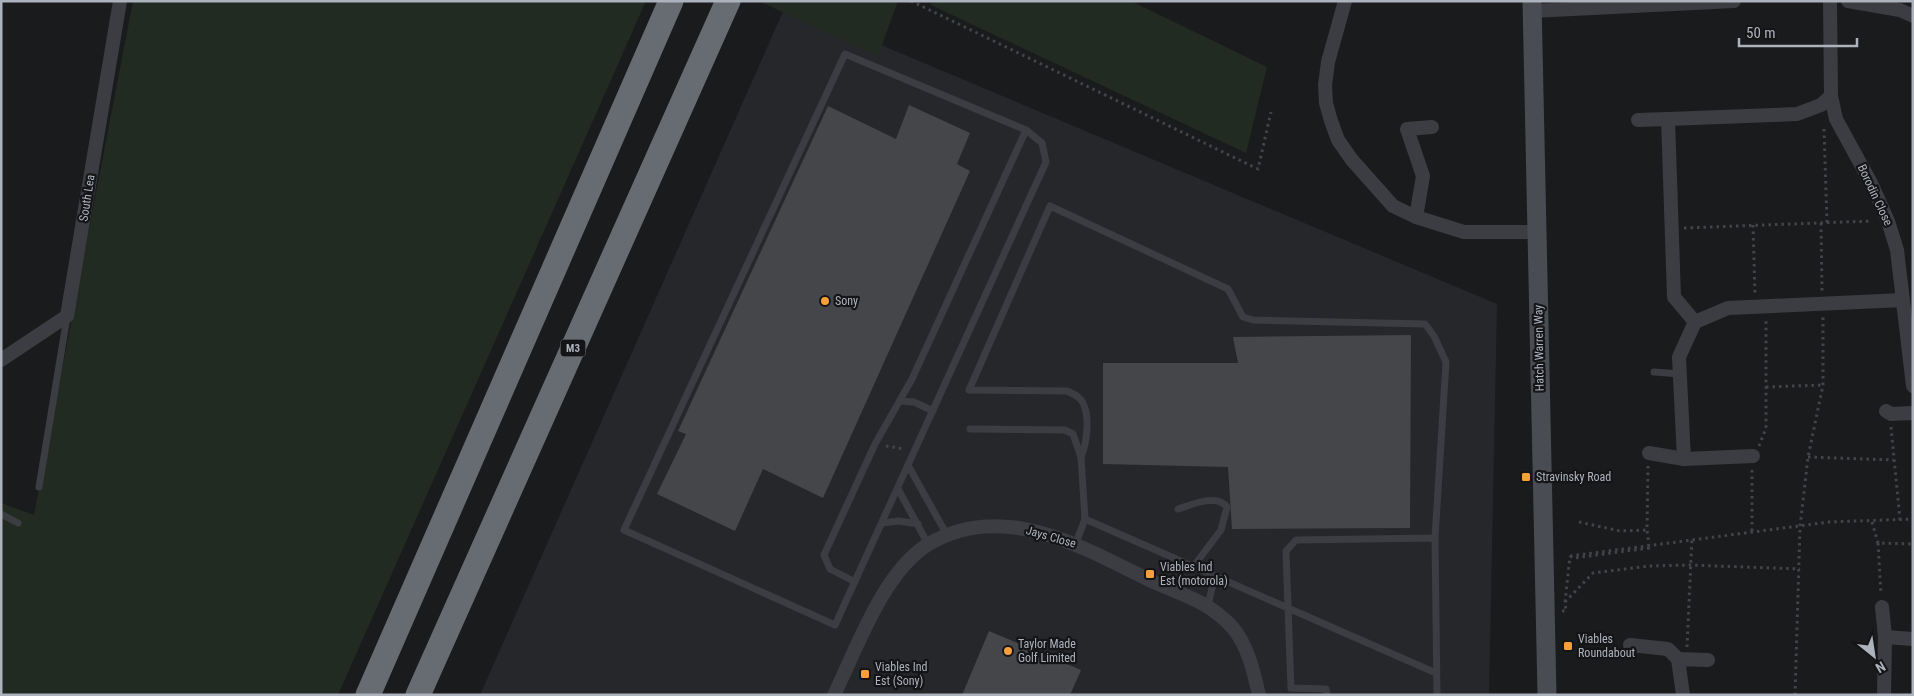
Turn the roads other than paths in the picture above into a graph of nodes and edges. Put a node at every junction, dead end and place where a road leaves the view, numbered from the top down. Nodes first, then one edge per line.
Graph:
1 (120, 1) edge
2 (671, 1) edge
3 (728, 1) edge
4 (1345, 1) edge
5 (1734, 1) edge
6 (1830, 1) edge
7 (1848, 1) edge
8 (1649, 3) edge
9 (1532, 6) edge
10 (1913, 16) edge
11 (1831, 96) junction
12 (1668, 119) junction
13 (1638, 120) dead end
14 (1432, 127) dead end
15 (1026, 130) junction
16 (1416, 217) junction
17 (1536, 232) junction
18 (1904, 300) junction
19 (67, 316) junction
20 (1695, 322) junction
21 (1, 360) edge
22 (1654, 372) dead end
23 (1680, 374) junction
24 (1913, 386) edge
25 (900, 401) junction
26 (933, 411) junction
27 (1888, 413) road end
28 (1913, 413) edge
29 (970, 429) dead end
30 (1649, 452) road end
31 (1753, 456) road end
32 (1082, 457) junction
33 (1684, 459) junction
34 (908, 467) junction
35 (39, 487) dead end
36 (898, 489) junction
37 (1178, 509) dead end
38 (1, 514) edge
39 (1086, 518) junction
40 (18, 523) dead end
41 (882, 523) junction
42 (918, 524) junction
43 (947, 535) junction
44 (1435, 538) junction
45 (1076, 543) junction
46 (928, 544) junction
47 (1194, 567) junction
48 (1215, 576) junction
49 (855, 582) junction
50 (1208, 605) junction
51 (1287, 606) junction
52 (1882, 607) road end
53 (1885, 637) junction
54 (1913, 639) edge
55 (1630, 645) dead end
56 (1682, 659) junction
57 (1708, 660) dead end
58 (1436, 673) junction
59 (368, 695) edge
60 (418, 695) edge
61 (834, 695) edge
62 (1259, 695) edge
63 (1327, 695) edge
64 (1437, 695) edge
65 (1547, 695) edge
66 (1683, 695) edge
67 (1884, 695) edge

1 - 19 street, South Lea
2 - 59 highway
3 - 60 highway, M3
4 - 16 street
5 - 8 street
6 - 11 street, Borodin Close
7 - 10 street
8 - 9 street
9 - 17 street, Hatch Warren Way
11 - 12 street
11 - 18 street, Borodin Close
12 - 13 street
12 - 20 street
14 - 16 street
15 - 25 lane
15 - 26 lane
15 - 49 lane
16 - 17 street
17 - 65 street, Hatch Warren Way
18 - 20 street
18 - 24 street, Borodin Close
19 - 21 street
19 - 35 lane
20 - 23 street
22 - 23 lane
23 - 33 street
25 - 26 lane
25 - 49 lane
26 - 34 lane
27 - 28 street
29 - 32 lane
30 - 33 street
31 - 33 street
32 - 39 lane
32 - 44 lane
34 - 36 lane
34 - 43 lane
36 - 41 lane
36 - 42 lane
37 - 47 lane
38 - 40 lane
39 - 45 lane
39 - 47 lane
41 - 42 lane
41 - 49 lane
42 - 46 lane
43 - 45 street, Jays Close
43 - 46 street, Jays Close
44 - 51 lane
44 - 58 lane
45 - 50 street, Jays Close
46 - 61 street, Jays Close
47 - 48 lane
48 - 50 lane
48 - 51 lane
50 - 62 street, Jays Close
51 - 58 lane
51 - 63 lane
52 - 53 street
53 - 54 street
53 - 67 street
55 - 56 street
56 - 57 street
56 - 66 street
58 - 64 lane

